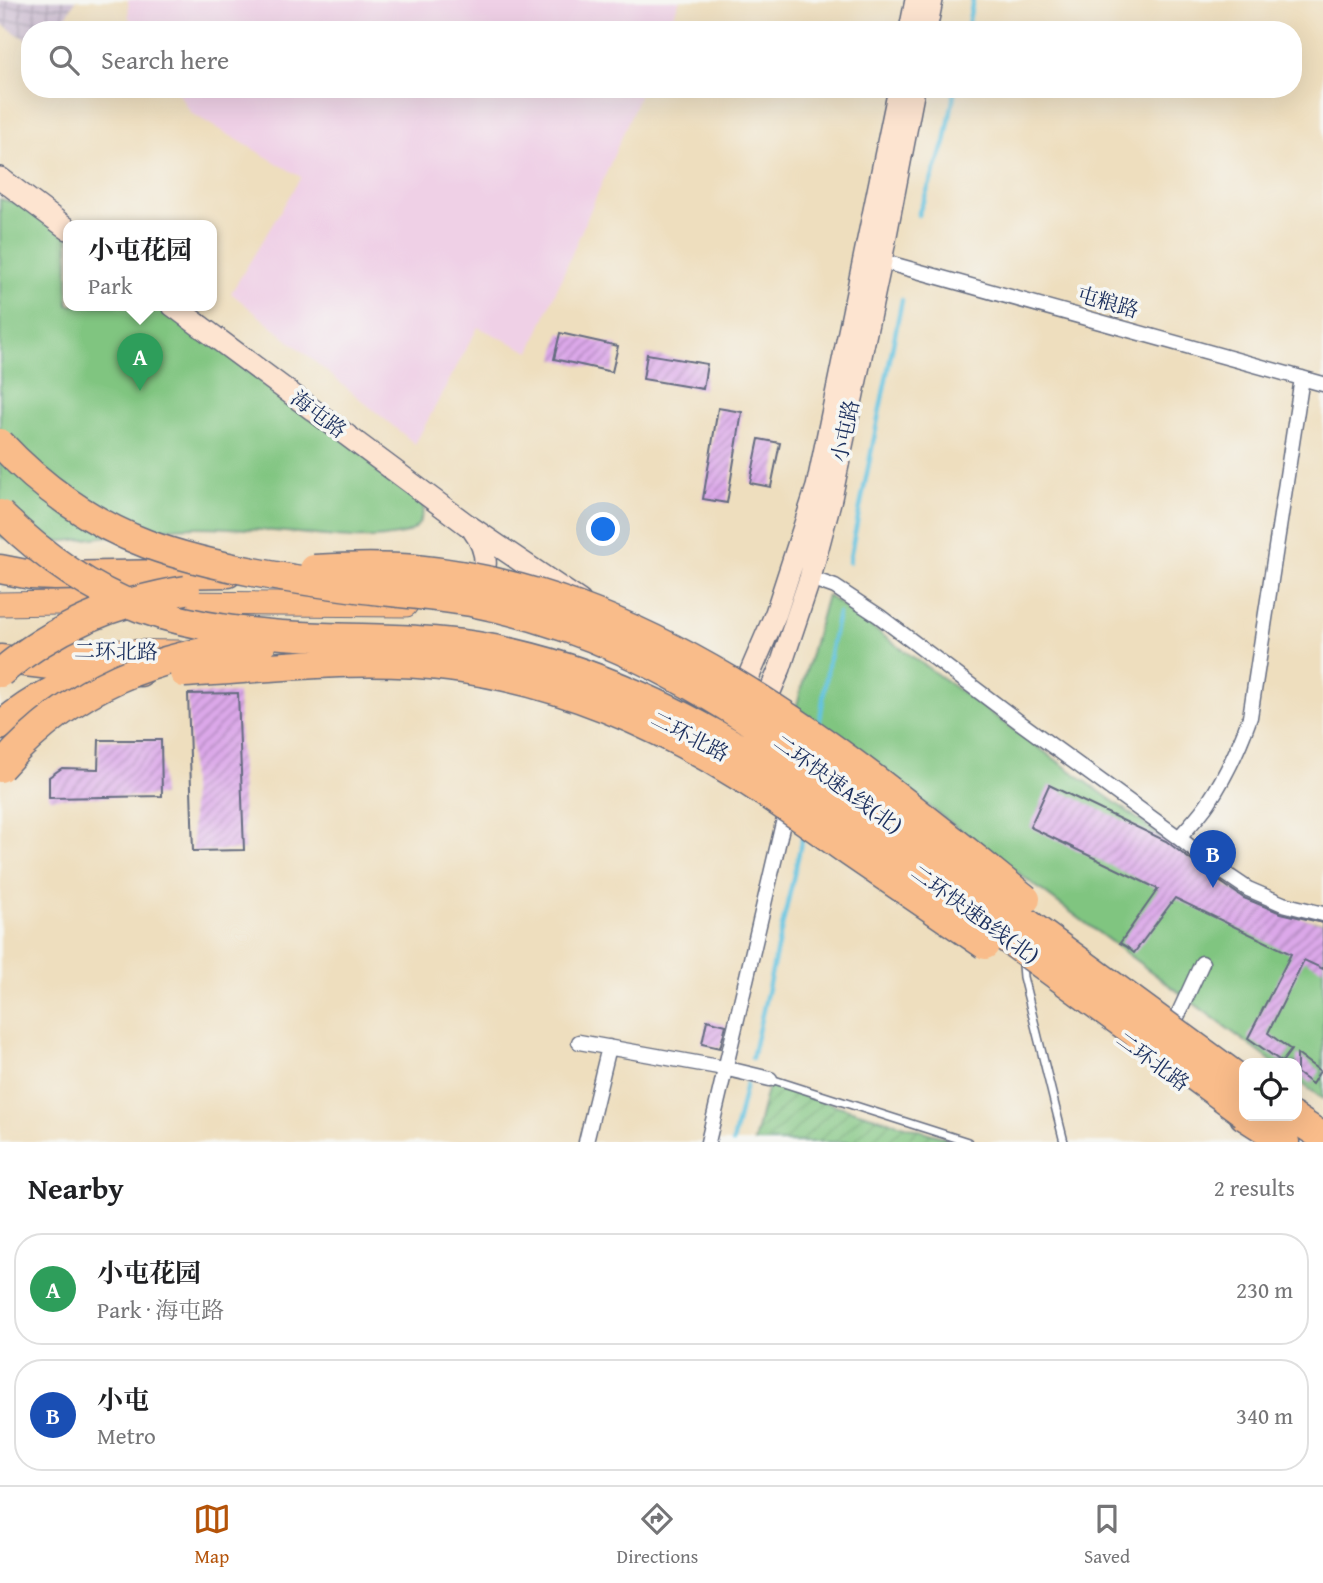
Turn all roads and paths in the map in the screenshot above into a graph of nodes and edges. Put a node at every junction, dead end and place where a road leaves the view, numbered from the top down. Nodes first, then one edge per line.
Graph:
1 (916, 0) edge
2 (932, 0) edge
3 (912, 21) edge
4 (928, 21) edge
5 (897, 98) edge
6 (912, 98) edge
7 (3, 182) edge
8 (63, 225) edge
9 (881, 261) junction
10 (180, 311) edge
11 (1302, 378) junction
12 (1323, 384) edge
13 (0, 443) edge
14 (0, 514) edge
15 (466, 524) junction
16 (0, 569) edge
17 (810, 578) junction
18 (381, 590) junction
19 (0, 604) edge
20 (450, 608) junction
21 (378, 639) junction
22 (0, 649) edge
23 (0, 659) edge
24 (123, 672) junction
25 (0, 673) edge
26 (734, 702) junction
27 (760, 716) junction
28 (0, 726) edge
29 (716, 748) junction
30 (739, 762) junction
31 (0, 768) edge
32 (790, 794) junction
33 (1179, 838) junction
34 (1323, 914) edge
35 (1202, 963) dead end
36 (1022, 965) junction
37 (1177, 1017) junction
38 (579, 1042) dead end
39 (609, 1047) junction
40 (1239, 1063) edge
41 (724, 1068) junction
42 (1239, 1072) edge
43 (1239, 1078) edge
44 (770, 1079) joint
45 (1239, 1111) edge
46 (1239, 1111) edge
47 (1276, 1121) edge
48 (1301, 1126) edge
49 (586, 1142) edge
50 (708, 1142) edge
51 (968, 1142) edge
52 (1064, 1142) edge
53 (1264, 1142) edge

1 - 3 street
2 - 4 street
5 - 26 street, 小屯路
6 - 9 street, 小屯路
7 - 8 street
9 - 11 street, 屯粮路
9 - 17 street, 小屯路
10 - 15 street, 海屯路
11 - 12 street, 屯粮路
11 - 33 street
13 - 18 highway, bridge
14 - 21 highway, bridge
15 - 20 street
15 - 26 street, 海屯路
16 - 42 highway, bridge
17 - 27 street, 小屯路
17 - 33 street
18 - 25 highway, bridge
18 - 43 highway, 二环快速A线(北), bridge
19 - 20 main road
20 - 26 main road
21 - 31 highway, bridge
21 - 45 highway, 二环快速B线(北), bridge
22 - 29 main road, 二环北路
23 - 24 highway
24 - 28 highway
24 - 46 highway, bridge
26 - 27 main road
26 - 29 street, 小屯路
27 - 30 street, 小屯路
27 - 37 main road
29 - 30 main road, 二环北路
30 - 32 main road, 二环北路
32 - 36 main road, 二环北路
32 - 41 street
33 - 34 street
35 - 37 street
36 - 52 lane
36 - 53 main road, 二环北路
37 - 40 main road
38 - 39 street
39 - 41 street
39 - 49 street
41 - 44 street
41 - 50 street
44 - 51 lane
47 - 48 highway

